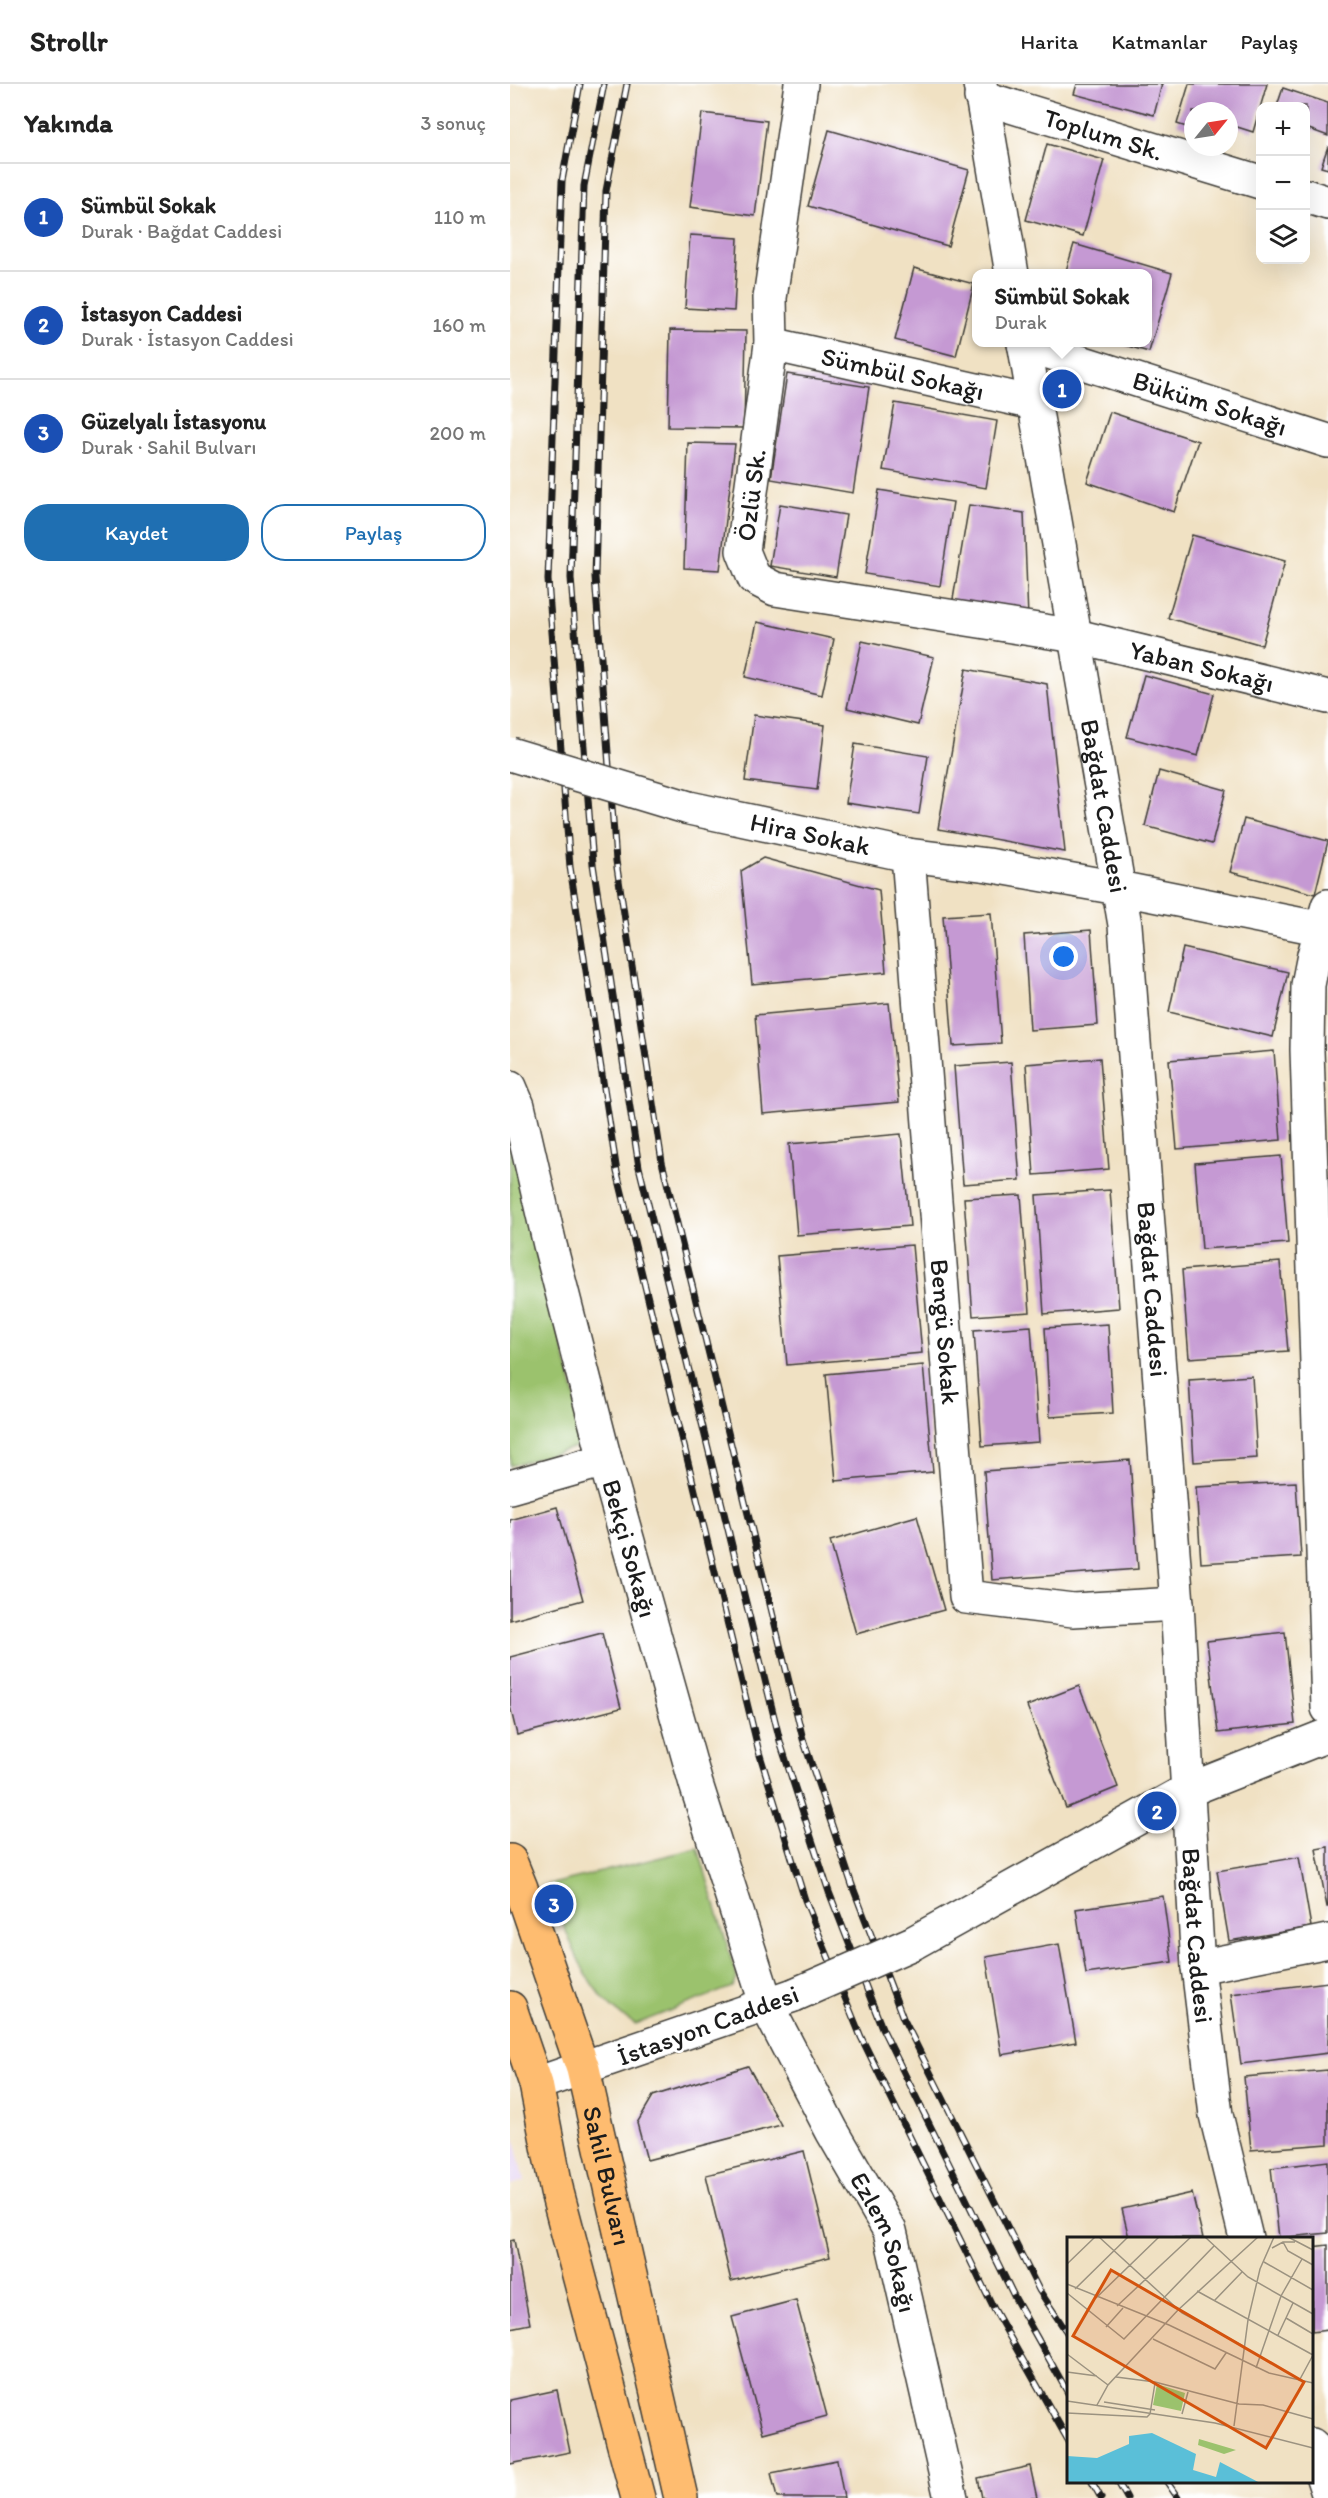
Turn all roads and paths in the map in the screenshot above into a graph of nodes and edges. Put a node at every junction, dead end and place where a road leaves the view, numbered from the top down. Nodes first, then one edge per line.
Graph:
1 (801, 84) edge
2 (980, 90) edge
3 (1256, 181) edge
4 (1310, 198) edge
5 (1328, 203) edge
6 (1011, 269) edge
7 (771, 344) junction
8 (1025, 347) edge
9 (1036, 347) edge
10 (1034, 404) junction
11 (1328, 441) edge
12 (1076, 636) junction
13 (1328, 697) edge
14 (510, 754) edge
15 (908, 855) junction
16 (1118, 888) junction
17 (1326, 922) edge
18 (513, 1101) edge
19 (605, 1460) junction
20 (510, 1487) edge
21 (1177, 1604) junction
22 (1328, 1708) edge
23 (1328, 1735) edge
24 (1186, 1791) junction
25 (510, 1861) edge
26 (1328, 1941) edge
27 (1198, 1967) junction
28 (781, 2001) junction
29 (510, 2008) edge
30 (583, 2069) junction
31 (536, 2084) junction
32 (1246, 2237) edge
33 (1313, 2448) edge
34 (1328, 2493) edge
35 (638, 2498) edge
36 (681, 2498) edge
37 (951, 2498) edge

1 - 7 street, Özlü Sk.
2 - 3 street, Toplum Sk.
2 - 6 street
4 - 5 street
7 - 10 street, Sümbül Sokağı
7 - 12 street, Özlü Sk.
8 - 10 street, Bağdat Caddesi
9 - 11 street, Büküm Sokağı
10 - 12 street, Bağdat Caddesi
12 - 13 street, Yaban Sokağı
12 - 16 street, Bağdat Caddesi
14 - 15 street, Hira Sokak, bridge
15 - 16 street, Hira Sokak
15 - 21 street, Bengü Sokak
16 - 17 street, Hira Sokak
16 - 21 street, Bağdat Caddesi
17 - 22 street
18 - 19 street, Bekçi Sokağı
19 - 20 street
19 - 28 street, Bekçi Sokağı
21 - 24 street, Bağdat Caddesi
23 - 24 street, İstasyon Caddesi
24 - 27 street, Bağdat Caddesi
24 - 28 street, İstasyon Caddesi, bridge
25 - 30 highway, Sahil Bulvarı
26 - 27 street
27 - 32 street, Bağdat Caddesi
28 - 30 street, İstasyon Caddesi
28 - 37 street, Ezlem Sokağı
29 - 31 highway, Sahil Bulvarı
30 - 31 street, İstasyon Caddesi
30 - 36 highway, Sahil Bulvarı
31 - 35 highway, Sahil Bulvarı
33 - 34 street

